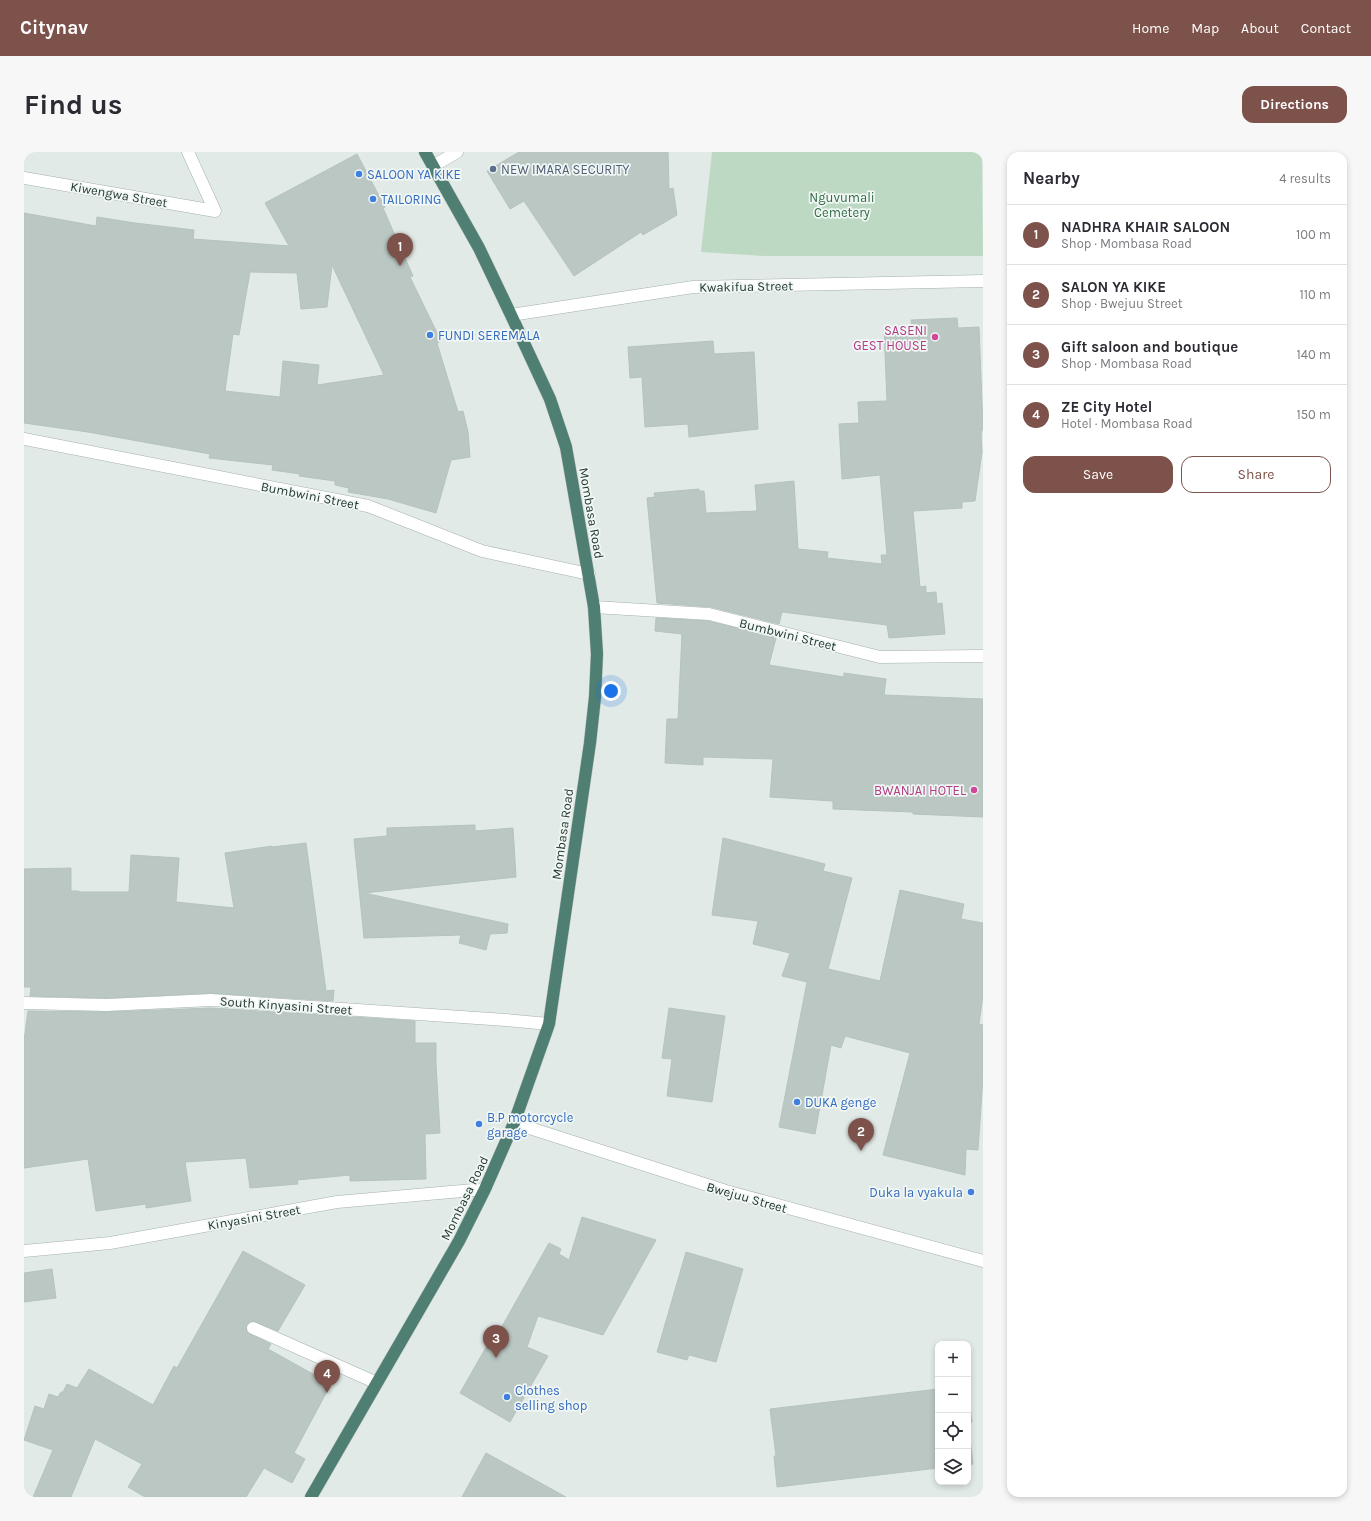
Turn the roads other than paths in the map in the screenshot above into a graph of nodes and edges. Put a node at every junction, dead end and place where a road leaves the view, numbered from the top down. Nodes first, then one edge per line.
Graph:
1 (188, 152) edge
2 (425, 152) edge
3 (457, 152) edge
4 (433, 166) junction
5 (24, 178) edge
6 (983, 281) edge
7 (511, 315) junction
8 (24, 439) edge
9 (589, 574) junction
10 (594, 607) junction
11 (983, 656) edge
12 (24, 1003) edge
13 (549, 1024) junction
14 (514, 1123) junction
15 (485, 1189) junction
16 (24, 1251) edge
17 (983, 1260) edge
18 (253, 1328) dead end
19 (377, 1383) junction
20 (311, 1497) edge

1 - 5 street, Kiwengwa Street
2 - 4 highway, Mombasa Road
3 - 4 street
4 - 7 highway, Mombasa Road
6 - 7 street, Kwakifua Street
7 - 9 highway, Mombasa Road
8 - 9 street, Bumbwini Street
9 - 10 highway, Mombasa Road
10 - 11 street, Bumbwini Street
10 - 13 highway, Mombasa Road
12 - 13 street, South Kinyasini Street
13 - 14 highway, Mombasa Road
14 - 15 highway, Mombasa Road
14 - 17 street, Bwejuu Street
15 - 16 street, Kinyasini Street
15 - 19 highway, Mombasa Road
18 - 19 street
19 - 20 highway, Mombasa Road

